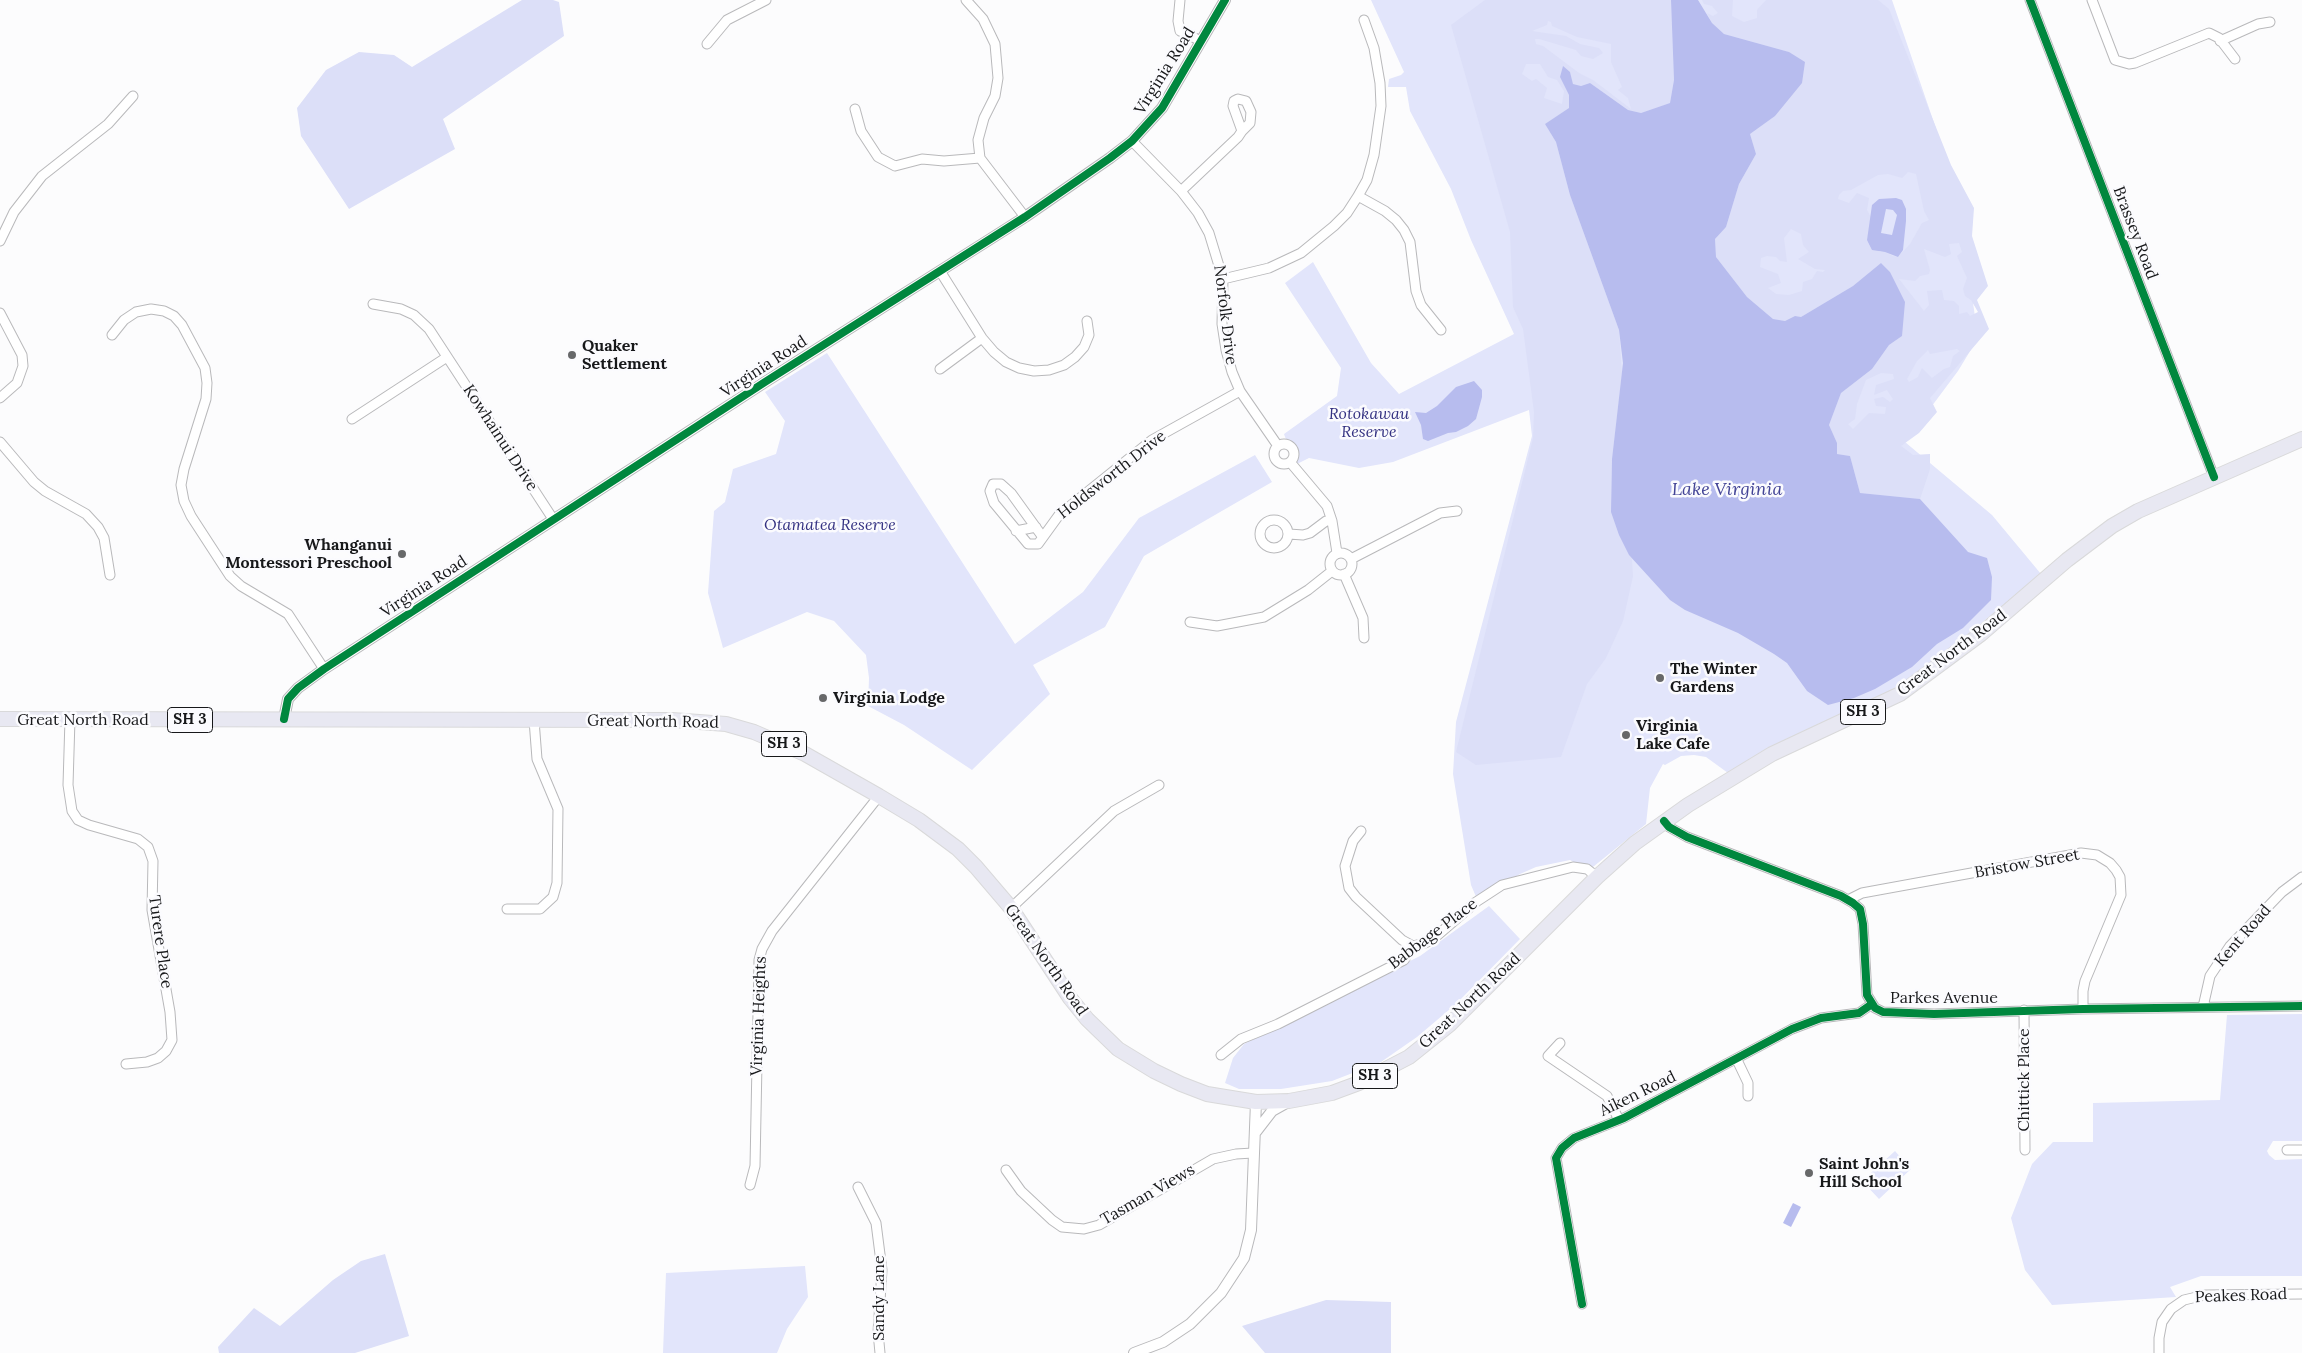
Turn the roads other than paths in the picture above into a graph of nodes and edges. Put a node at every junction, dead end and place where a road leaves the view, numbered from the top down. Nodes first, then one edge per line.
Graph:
1 (766, 0) edge
2 (966, 0) edge
3 (1180, 0) edge
4 (1225, 0) edge
5 (2030, 0) edge
6 (2092, 0) edge
7 (1364, 20) dead end
8 (2270, 22) dead end
9 (2220, 40) junction
10 (1201, 41) junction
11 (707, 44) dead end
12 (2235, 59) dead end
13 (133, 96) dead end
14 (854, 109) dead end
15 (1242, 131) dead end
16 (1132, 141) junction
17 (980, 158) junction
18 (1181, 191) junction
19 (1358, 196) junction
20 (1025, 217) junction
21 (0, 241) edge
22 (940, 271) junction
23 (1223, 279) junction
24 (373, 304) dead end
25 (0, 313) edge
26 (1087, 321) dead end
27 (1441, 330) dead end
28 (112, 335) dead end
29 (982, 338) junction
30 (447, 357) junction
31 (940, 369) dead end
32 (1240, 391) junction
33 (0, 398) edge
34 (352, 419) dead end
35 (2302, 439) edge
36 (0, 442) edge
37 (2214, 476) junction
38 (1457, 511) dead end
39 (553, 519) junction
40 (1332, 520) junction
41 (1036, 527) junction
42 (1016, 531) junction
43 (1289, 534) dead end
44 (1042, 536) junction
45 (1338, 553) junction
46 (1351, 559) junction
47 (1332, 571) junction
48 (1344, 574) junction
49 (110, 575) dead end
50 (1190, 622) dead end
51 (1364, 638) dead end
52 (324, 669) junction
53 (0, 719) edge
54 (70, 719) junction
55 (284, 720) junction
56 (534, 720) junction
57 (1159, 785) dead end
58 (879, 796) junction
59 (1664, 821) junction
60 (1360, 831) dead end
61 (2302, 877) edge
62 (1597, 878) junction
63 (1848, 900) junction
64 (1011, 908) junction
65 (507, 910) dead end
66 (1413, 946) junction
67 (1872, 1004) junction
68 (2302, 1006) edge
69 (2203, 1007) junction
70 (2083, 1008) junction
71 (2024, 1010) junction
72 (1560, 1043) dead end
73 (1221, 1055) dead end
74 (1737, 1060) junction
75 (126, 1064) dead end
76 (1748, 1096) dead end
77 (1289, 1101) junction
78 (1256, 1102) junction
79 (1618, 1120) junction
80 (1254, 1134) junction
81 (2024, 1150) dead end
82 (2286, 1150) dead end
83 (2302, 1150) edge
84 (1254, 1153) junction
85 (1006, 1170) dead end
86 (750, 1185) dead end
87 (858, 1187) dead end
88 (2302, 1294) edge
89 (1582, 1304) dead end
90 (880, 1353) edge
91 (1134, 1353) edge
92 (2159, 1353) edge

1 - 11 street
2 - 17 street
3 - 10 street, Virginia Road
4 - 10 street, Virginia Road
5 - 37 street, Brassey Road
6 - 9 street
7 - 19 street
8 - 9 street
9 - 12 street
10 - 16 street, Virginia Road
13 - 21 street
14 - 17 street
15 - 18 street
16 - 18 street, Norfolk Drive
16 - 20 street, Virginia Road
17 - 20 street
18 - 23 street, Norfolk Drive
19 - 23 street
19 - 27 street
20 - 22 street, Virginia Road
22 - 29 street
22 - 39 street, Virginia Road
23 - 32 street, Norfolk Drive
24 - 30 street, Kowhainui Drive
25 - 33 street
26 - 29 street
28 - 52 street
29 - 31 street
30 - 34 street
30 - 39 street, Kowhainui Drive
32 - 40 street, Norfolk Drive
32 - 44 street, Holdsworth Drive
35 - 37 highway, Great North Road / SH 3
36 - 49 street
37 - 59 highway, Great North Road / SH 3
38 - 46 street
39 - 52 street, Virginia Road
40 - 43 street
40 - 45 street, Norfolk Drive
41 - 42 street
41 - 42 street
41 - 44 street
42 - 44 street
45 - 46 street
45 - 47 street
46 - 48 street
47 - 48 street
47 - 50 street
48 - 51 street
52 - 55 street, Virginia Road
53 - 54 highway, Great North Road / SH 3
54 - 55 highway, Great North Road / SH 3
54 - 75 street, Turere Place
55 - 56 highway, Great North Road / SH 3
56 - 58 highway, Great North Road / SH 3
56 - 65 street
57 - 64 street
58 - 64 highway, Great North Road / SH 3
58 - 86 street, Virginia Heights
59 - 62 highway, Great North Road / SH 3
59 - 63 street
60 - 66 street
61 - 69 street, Kent Road
62 - 66 street, Babbage Place
62 - 77 highway, Great North Road / SH 3
63 - 67 street, Parkes Avenue
63 - 70 street, Bristow Street
64 - 78 highway, Great North Road / SH 3
66 - 73 street, Babbage Place
67 - 71 street, Parkes Avenue
67 - 74 street, Aiken Road
68 - 69 street, Parkes Avenue
69 - 70 street, Parkes Avenue
70 - 71 street, Parkes Avenue
71 - 81 street, Chittick Place
72 - 79 street
74 - 76 street
74 - 79 street, Aiken Road
77 - 78 highway, Great North Road / SH 3
77 - 80 street
78 - 80 street
79 - 89 street, Aiken Road
80 - 84 street
82 - 83 street
84 - 85 street, Tasman Views
84 - 91 street
87 - 90 street, Sandy Lane
88 - 92 street, Peakes Road

